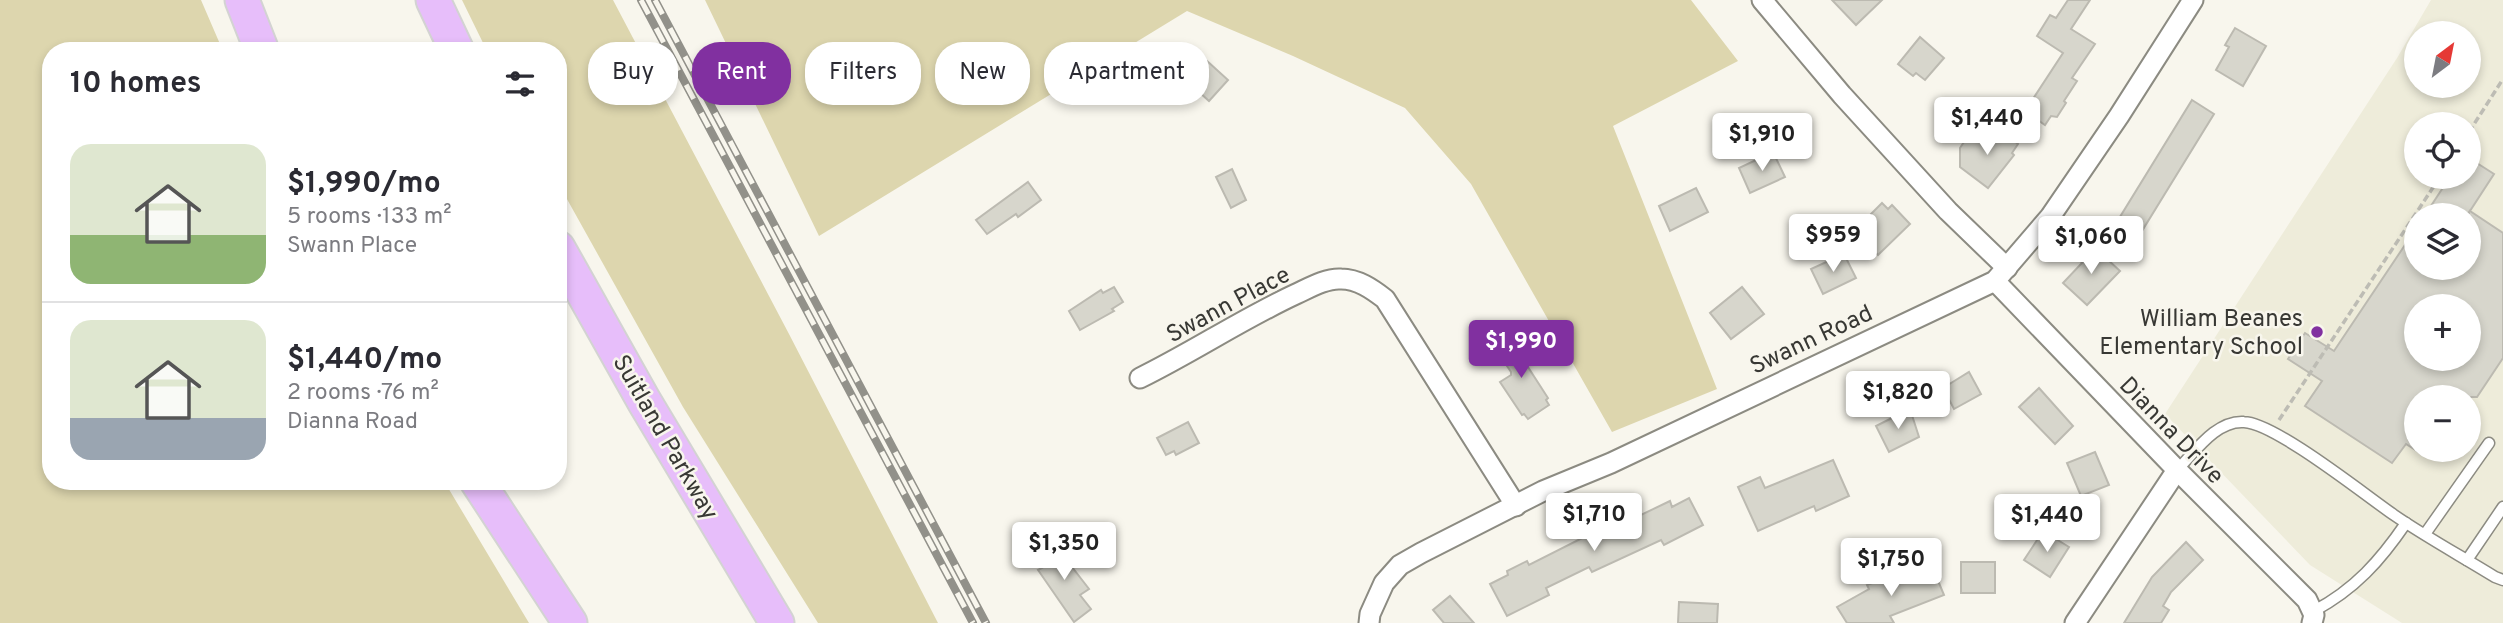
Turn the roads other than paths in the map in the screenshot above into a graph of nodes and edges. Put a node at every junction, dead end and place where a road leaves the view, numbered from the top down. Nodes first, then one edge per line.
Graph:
1 (242, 0) edge
2 (433, 0) edge
3 (1762, 0) edge
4 (2189, 1) edge
5 (258, 42) edge
6 (453, 42) edge
7 (567, 264) edge
8 (2001, 274) junction
9 (1140, 379) dead end
10 (2489, 443) dead end
11 (2177, 470) junction
12 (483, 490) edge
13 (1516, 506) junction
14 (2503, 507) edge
15 (2406, 523) junction
16 (2425, 534) junction
17 (2467, 560) junction
18 (2503, 580) edge
19 (2313, 617) edge
20 (570, 623) edge
21 (778, 623) edge
22 (1369, 623) edge
23 (2075, 623) edge

1 - 5 highway
2 - 6 highway
3 - 8 street, Dianna Drive
4 - 8 street, Swann Road
7 - 21 highway, Suitland Parkway
8 - 11 street, Dianna Drive
8 - 13 street, Swann Road
9 - 13 street, Swann Place
10 - 16 lane
11 - 15 lane
11 - 19 street, Dianna Drive
11 - 23 street
12 - 20 highway
13 - 22 street, Swann Road
14 - 17 lane
15 - 16 lane
15 - 19 lane
16 - 17 lane
17 - 18 lane

